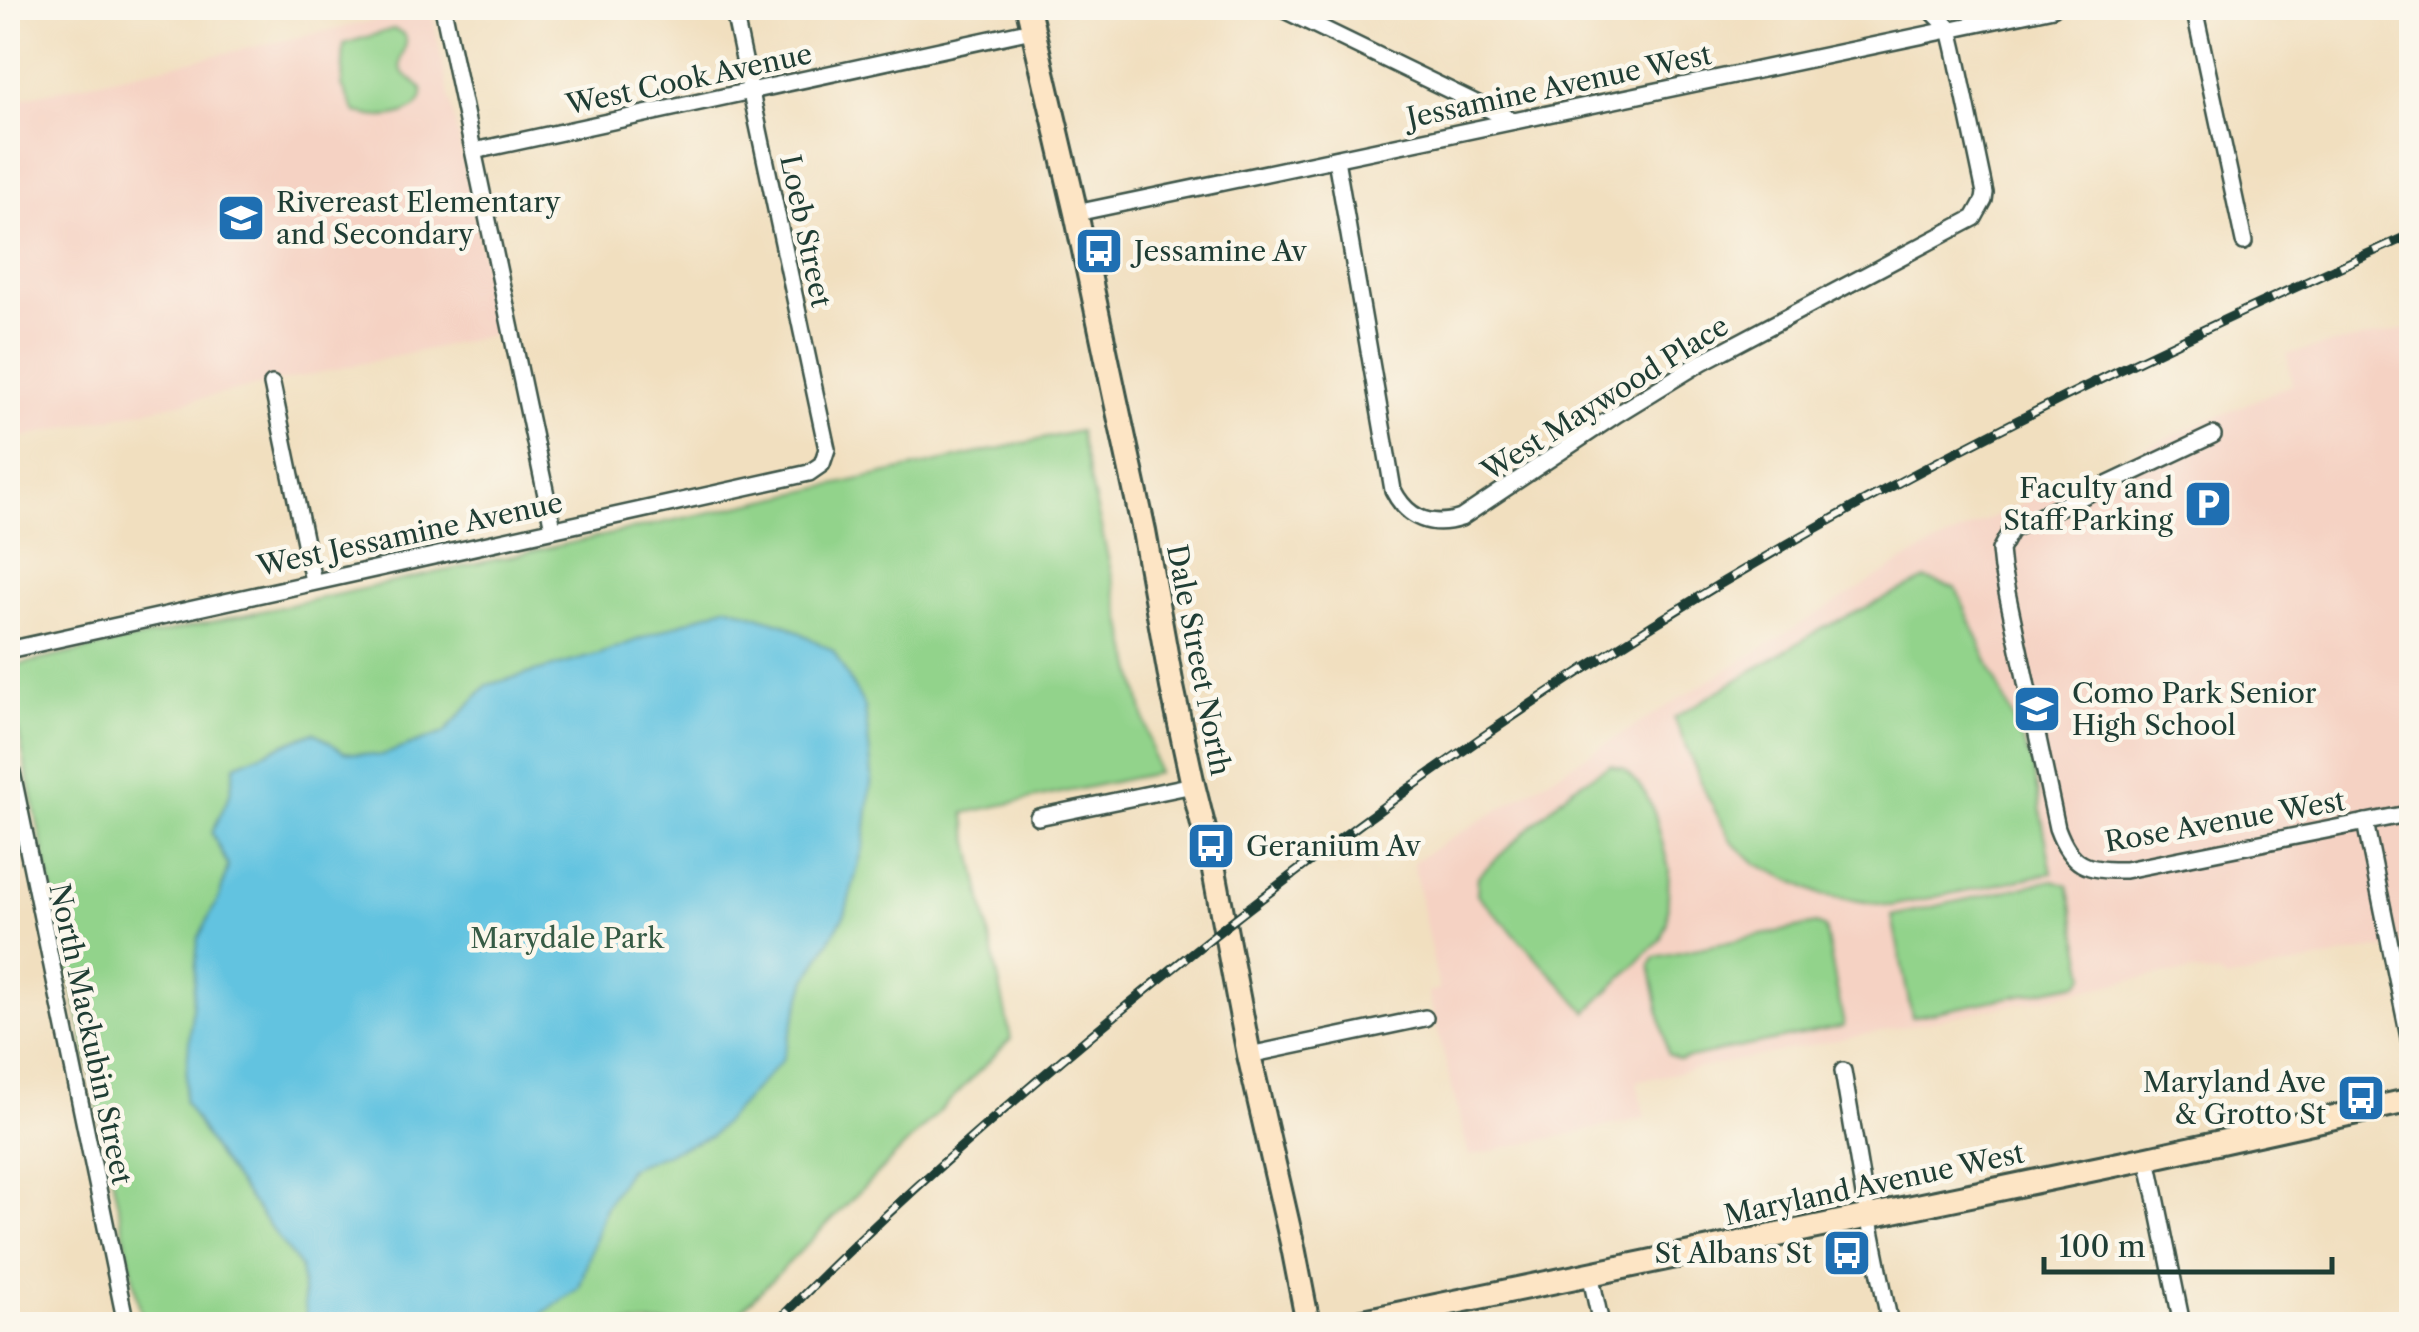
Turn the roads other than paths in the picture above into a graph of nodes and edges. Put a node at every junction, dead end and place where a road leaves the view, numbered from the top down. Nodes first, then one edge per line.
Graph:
1 (444, 8) edge
2 (733, 8) edge
3 (1280, 8) edge
4 (1929, 8) edge
5 (2053, 8) edge
6 (2194, 8) edge
7 (1030, 19) edge
8 (1950, 29) junction
9 (751, 91) junction
10 (1513, 121) junction
11 (474, 151) junction
12 (1336, 158) junction
13 (1076, 213) junction
14 (2244, 242) dead end
15 (272, 384) dead end
16 (2212, 435) dead end
17 (822, 464) joint
18 (553, 528) junction
19 (313, 581) junction
20 (8, 650) edge
21 (8, 753) edge
22 (1192, 785) junction
23 (2412, 812) edge
24 (1038, 817) dead end
25 (2365, 822) junction
26 (1425, 1018) dead end
27 (2412, 1052) edge
28 (1249, 1056) junction
29 (1843, 1072) dead end
30 (2412, 1100) edge
31 (2148, 1158) junction
32 (1868, 1216) junction
33 (1590, 1274) junction
34 (126, 1324) edge
35 (1308, 1324) edge
36 (1349, 1324) edge
37 (1600, 1324) edge
38 (1890, 1324) edge
39 (2182, 1324) edge

1 - 11 street
2 - 9 street, Loeb Street
3 - 10 street
4 - 8 street
5 - 8 street, Jessamine Avenue West
6 - 14 street
7 - 9 street, West Cook Avenue
7 - 13 main road, Dale Street North
8 - 10 street, Jessamine Avenue West
8 - 12 street, West Maywood Place
9 - 11 street, West Cook Avenue
9 - 17 street, Loeb Street
10 - 12 street, Jessamine Avenue West
11 - 18 street
12 - 13 street, Jessamine Avenue West
13 - 22 main road, Dale Street North
15 - 19 street
16 - 25 street, Rose Avenue West
17 - 18 street, West Jessamine Avenue
18 - 19 street, West Jessamine Avenue
19 - 20 street, West Jessamine Avenue
21 - 34 street, North Mackubin Street
22 - 24 street
22 - 28 main road, Dale Street North
23 - 25 street, Rose Avenue West
25 - 27 street
26 - 28 street
28 - 35 main road, Dale Street North
29 - 32 street
30 - 31 main road, Maryland Avenue West
31 - 32 main road, Maryland Avenue West
31 - 39 street
32 - 33 main road, Maryland Avenue West
32 - 38 street
33 - 36 main road, Maryland Avenue West
33 - 37 street

